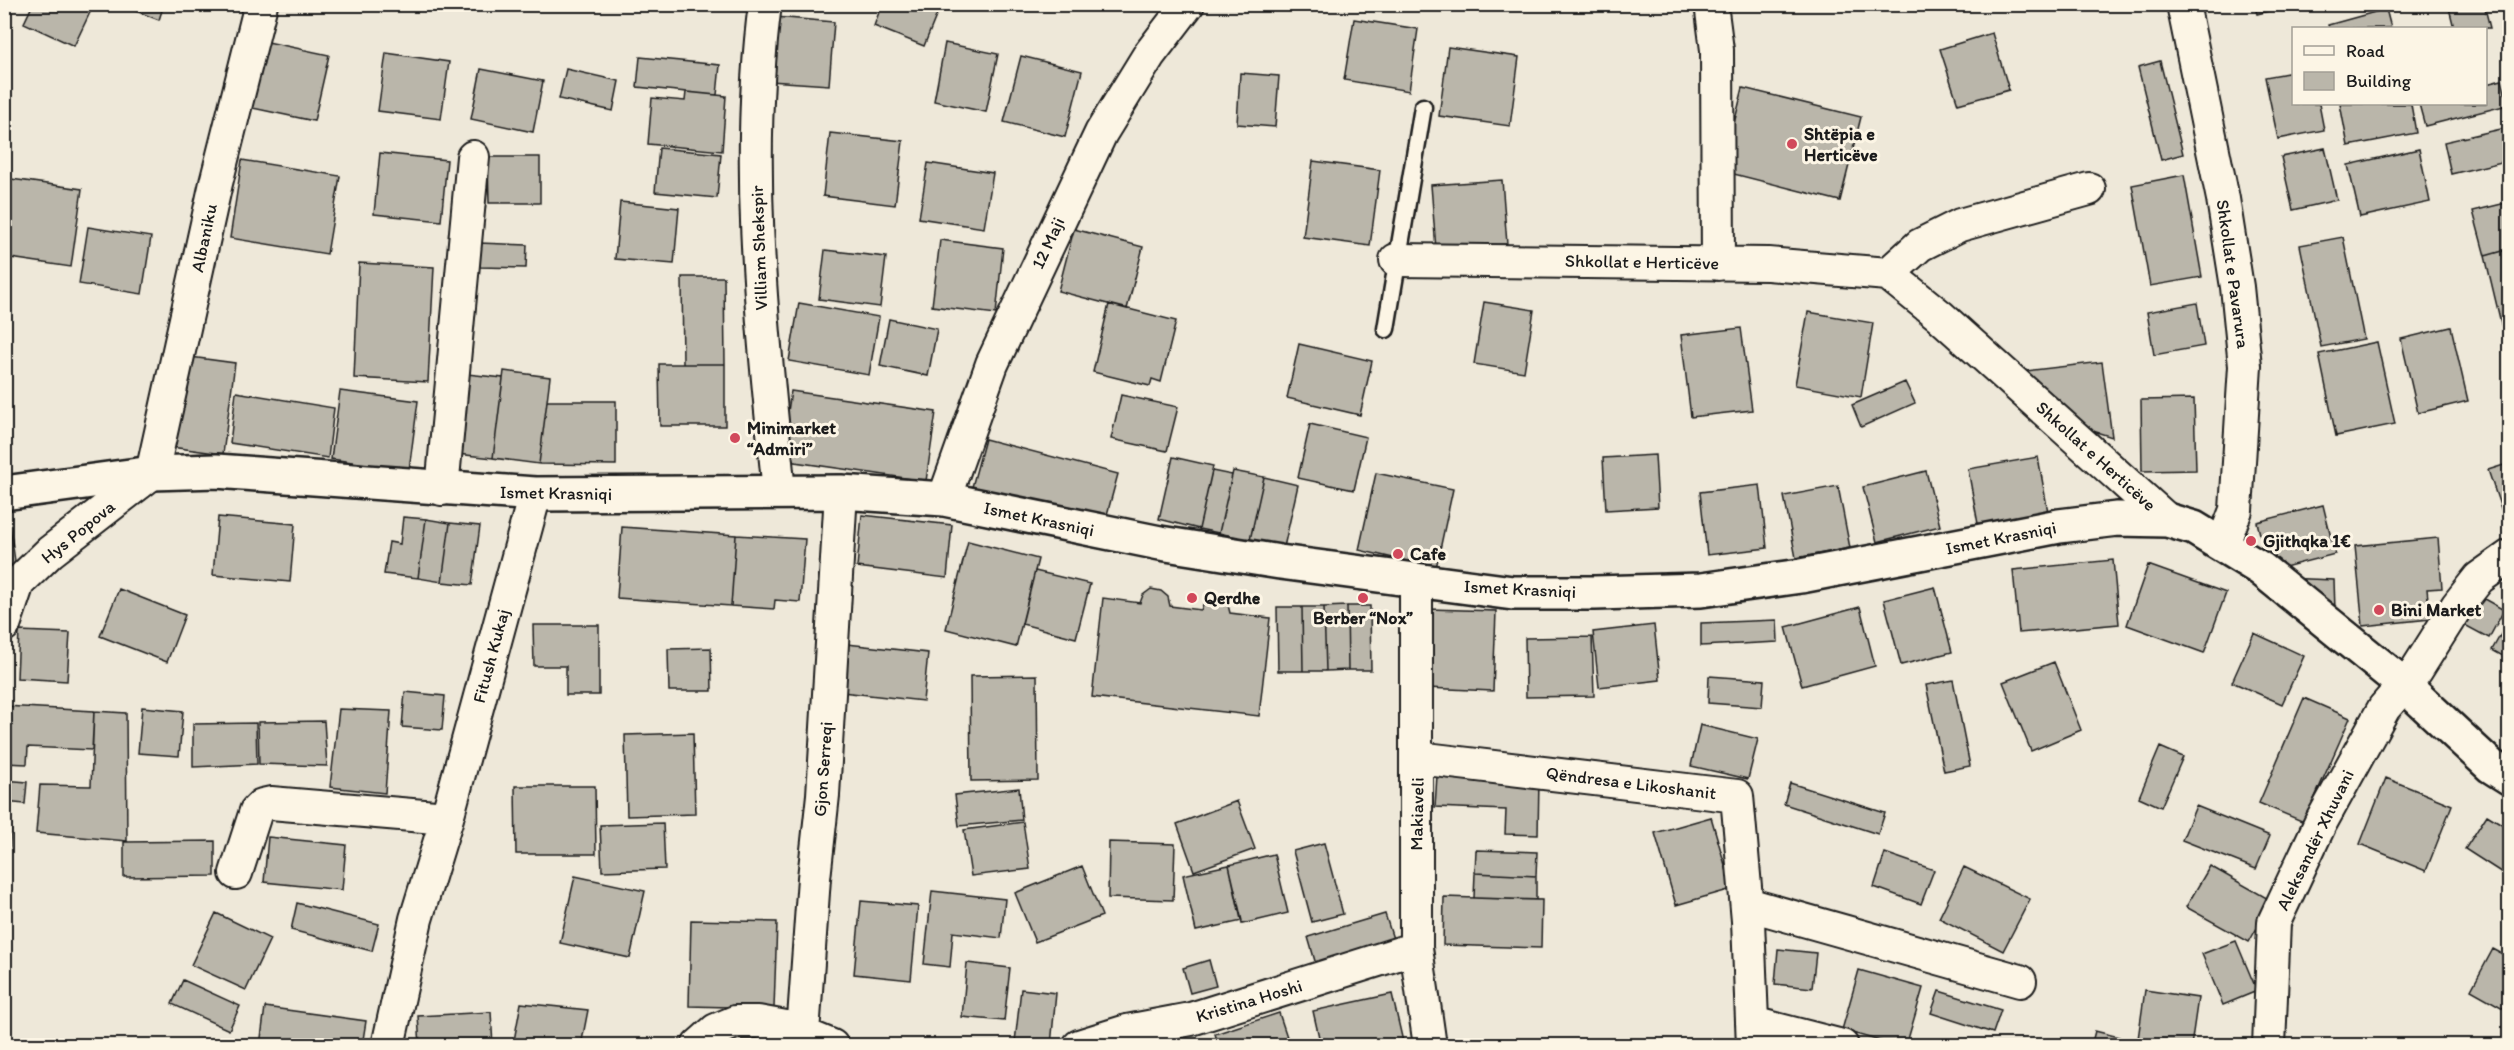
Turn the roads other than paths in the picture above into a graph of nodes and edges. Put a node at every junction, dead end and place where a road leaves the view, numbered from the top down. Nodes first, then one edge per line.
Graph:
1 (261, 4) edge
2 (765, 4) edge
3 (1188, 4) edge
4 (1712, 4) edge
5 (2183, 4) edge
6 (1423, 107) dead end
7 (473, 158) dead end
8 (2089, 189) dead end
9 (1396, 260) junction
10 (1718, 264) junction
11 (1888, 274) junction
12 (1386, 329) dead end
13 (152, 473) junction
14 (442, 489) junction
15 (779, 492) junction
16 (841, 492) junction
17 (4, 493) edge
18 (535, 494) junction
19 (944, 499) junction
20 (2167, 520) junction
21 (2223, 544) junction
22 (2510, 556) edge
23 (1416, 581) junction
24 (11, 587) edge
25 (4, 625) edge
26 (2404, 685) junction
27 (1418, 759) junction
28 (2510, 778) edge
29 (447, 818) junction
30 (236, 873) dead end
31 (1746, 904) junction
32 (1416, 948) junction
33 (2020, 981) dead end
34 (1192, 1032) edge
35 (1753, 1034) edge
36 (801, 1039) edge
37 (388, 1046) edge
38 (698, 1046) edge
39 (832, 1046) edge
40 (1079, 1046) edge
41 (1430, 1046) edge
42 (1842, 1046) edge
43 (2269, 1046) edge

1 - 13 street, Albaniku
2 - 15 street, Villiam Shekspir
3 - 19 street, 12 Maji
4 - 10 street
5 - 21 street, Shkollat e Pavarura
6 - 9 lane
7 - 14 street
8 - 11 street
9 - 10 street, Shkollat e Herticëve
9 - 12 lane
10 - 11 street, Shkollat e Herticëve
11 - 20 street, Shkollat e Herticëve
13 - 14 street, Ismet Krasniqi
13 - 17 street, Ismet Krasniqi
13 - 24 street, Hys Popova
14 - 18 street, Ismet Krasniqi
15 - 16 street, Ismet Krasniqi
15 - 18 street, Ismet Krasniqi
16 - 19 street, Ismet Krasniqi
16 - 36 street, Gjon Serreqi
18 - 29 street, Fitush Kukaj
19 - 23 street, Ismet Krasniqi
20 - 21 street, Ismet Krasniqi
20 - 23 street, Ismet Krasniqi
21 - 26 street, Ismet Krasniqi
22 - 26 street, Aleksandër Xhuvani
23 - 27 street, Makiaveli
24 - 25 street
26 - 28 street, Ismet Krasniqi
26 - 43 street, Aleksandër Xhuvani
27 - 31 street, Qëndresa e Likoshanit
27 - 32 street, Makiaveli
29 - 30 street
29 - 37 street, Fitush Kukaj
31 - 33 street
31 - 35 street, Qëndresa e Likoshanit
32 - 34 street, Kristina Hoshi
32 - 41 street, Makiaveli
34 - 40 street, Kristina Hoshi
35 - 42 street, Qëndresa e Likoshanit
36 - 38 street
36 - 39 street

